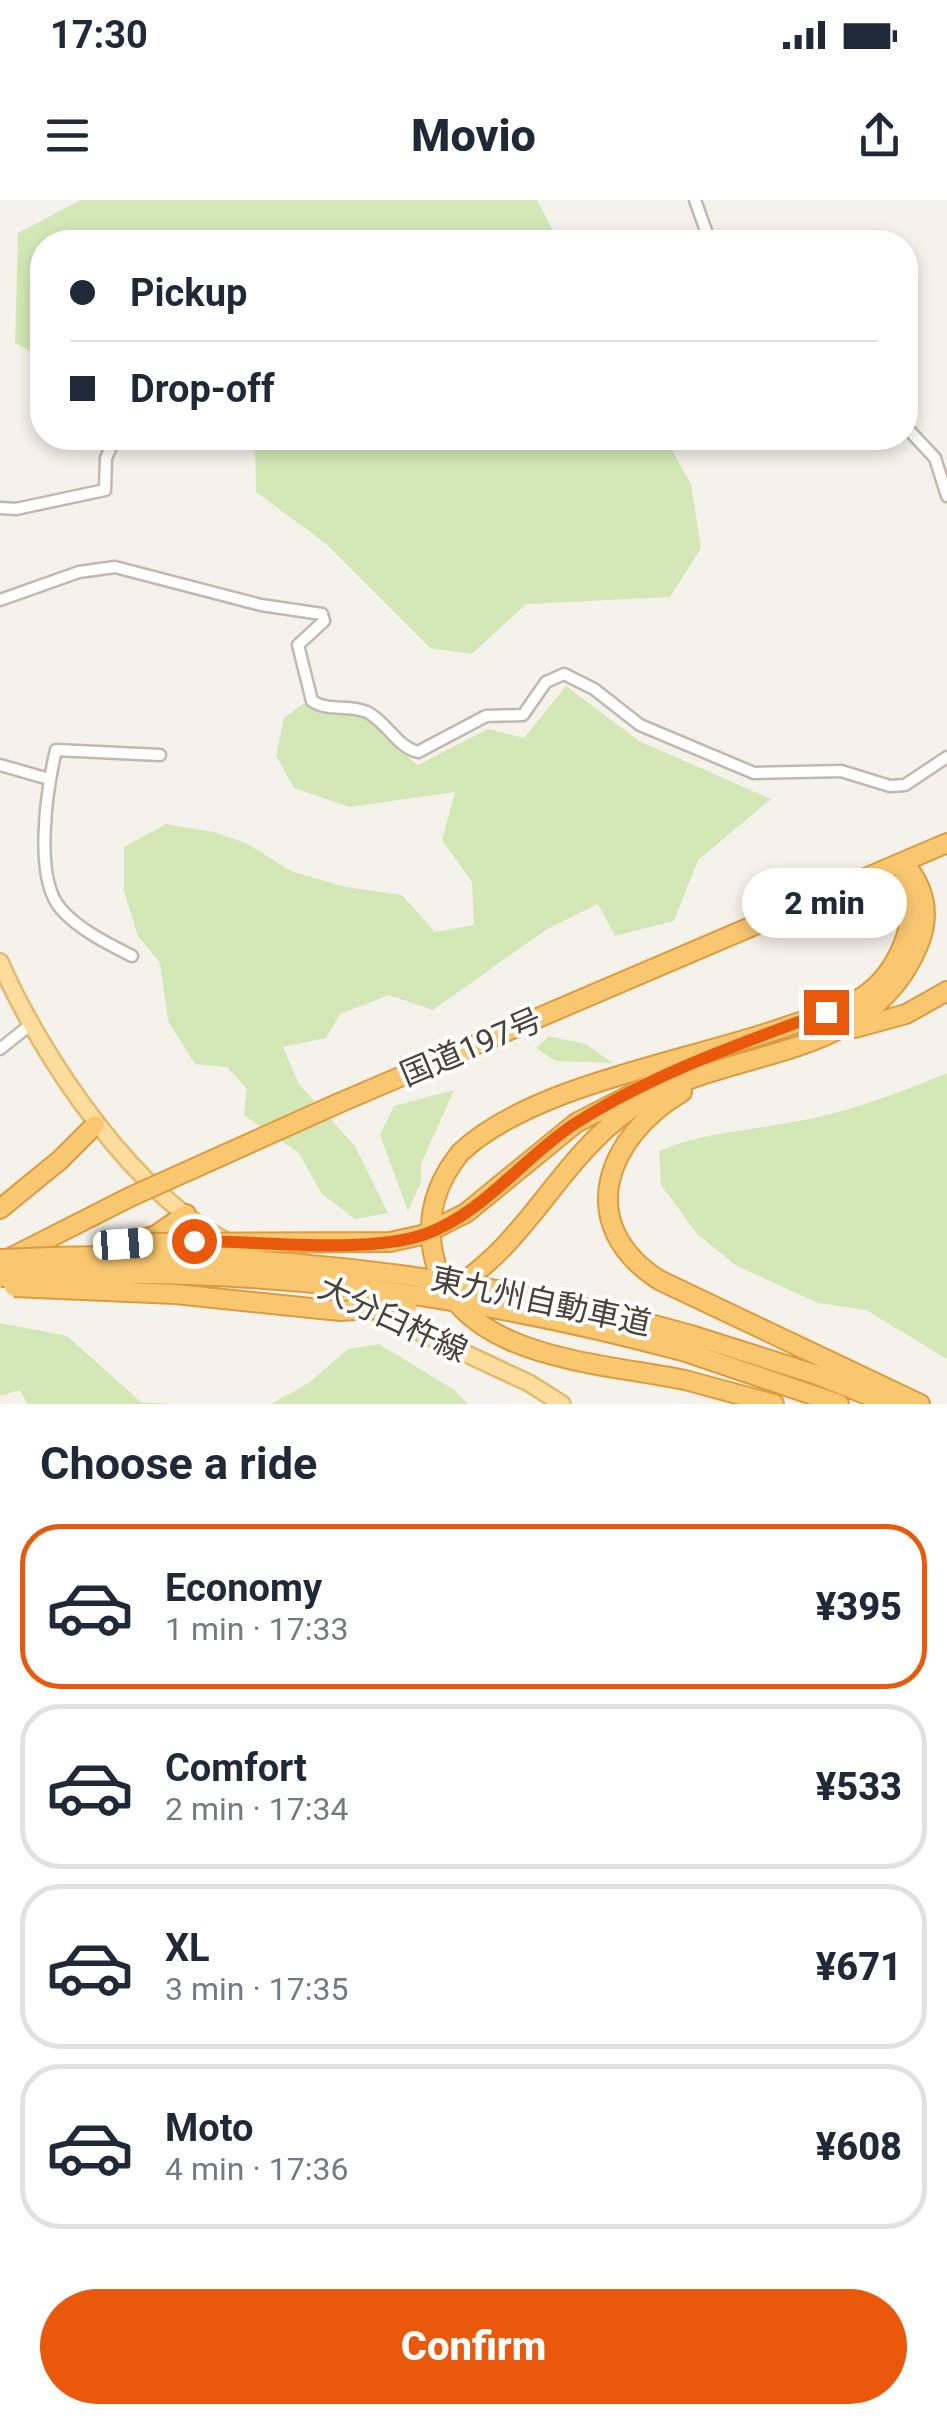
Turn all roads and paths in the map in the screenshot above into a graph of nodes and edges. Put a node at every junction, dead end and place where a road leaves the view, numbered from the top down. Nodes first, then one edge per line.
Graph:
1 (696, 200) edge
2 (706, 230) edge
3 (918, 440) edge
4 (110, 450) edge
5 (947, 496) edge
6 (0, 508) edge
7 (0, 600) edge
8 (160, 755) dead end
9 (947, 758) edge
10 (0, 765) edge
11 (49, 779) junction
12 (947, 844) edge
13 (903, 862) junction
14 (910, 921) junction
15 (715, 942) junction
16 (132, 956) dead end
17 (0, 962) edge
18 (947, 991) edge
19 (30, 1026) junction
20 (833, 1033) junction
21 (726, 1048) junction
22 (0, 1049) edge
23 (732, 1069) junction
24 (95, 1124) junction
25 (0, 1209) edge
26 (186, 1214) junction
27 (0, 1260) edge
28 (0, 1278) edge
29 (0, 1287) edge
30 (688, 1344) junction
31 (562, 1404) edge
32 (774, 1404) edge
33 (839, 1404) edge
34 (890, 1404) edge
35 (920, 1404) edge

1 - 2 street
3 - 5 street
4 - 6 street
7 - 9 street
8 - 11 street
10 - 11 street
11 - 16 street
12 - 13 highway, 国道197号
13 - 14 highway
13 - 15 highway, 国道197号
13 - 20 highway
14 - 15 highway
14 - 21 highway
15 - 27 highway, 国道197号, bridge
17 - 19 main road, 大分臼杵線
18 - 20 highway
19 - 22 street
19 - 24 main road, 大分臼杵線
20 - 23 highway
21 - 27 highway, bridge
21 - 32 highway, bridge
23 - 29 highway, bridge
23 - 35 highway
24 - 25 highway
24 - 26 main road, 大分臼杵線
26 - 29 highway
26 - 31 main road, 大分臼杵線
27 - 30 highway, 東九州自動車道, bridge
28 - 30 highway, 東九州自動車道, bridge
30 - 33 highway, 東九州自動車道
30 - 34 highway, 東九州自動車道

